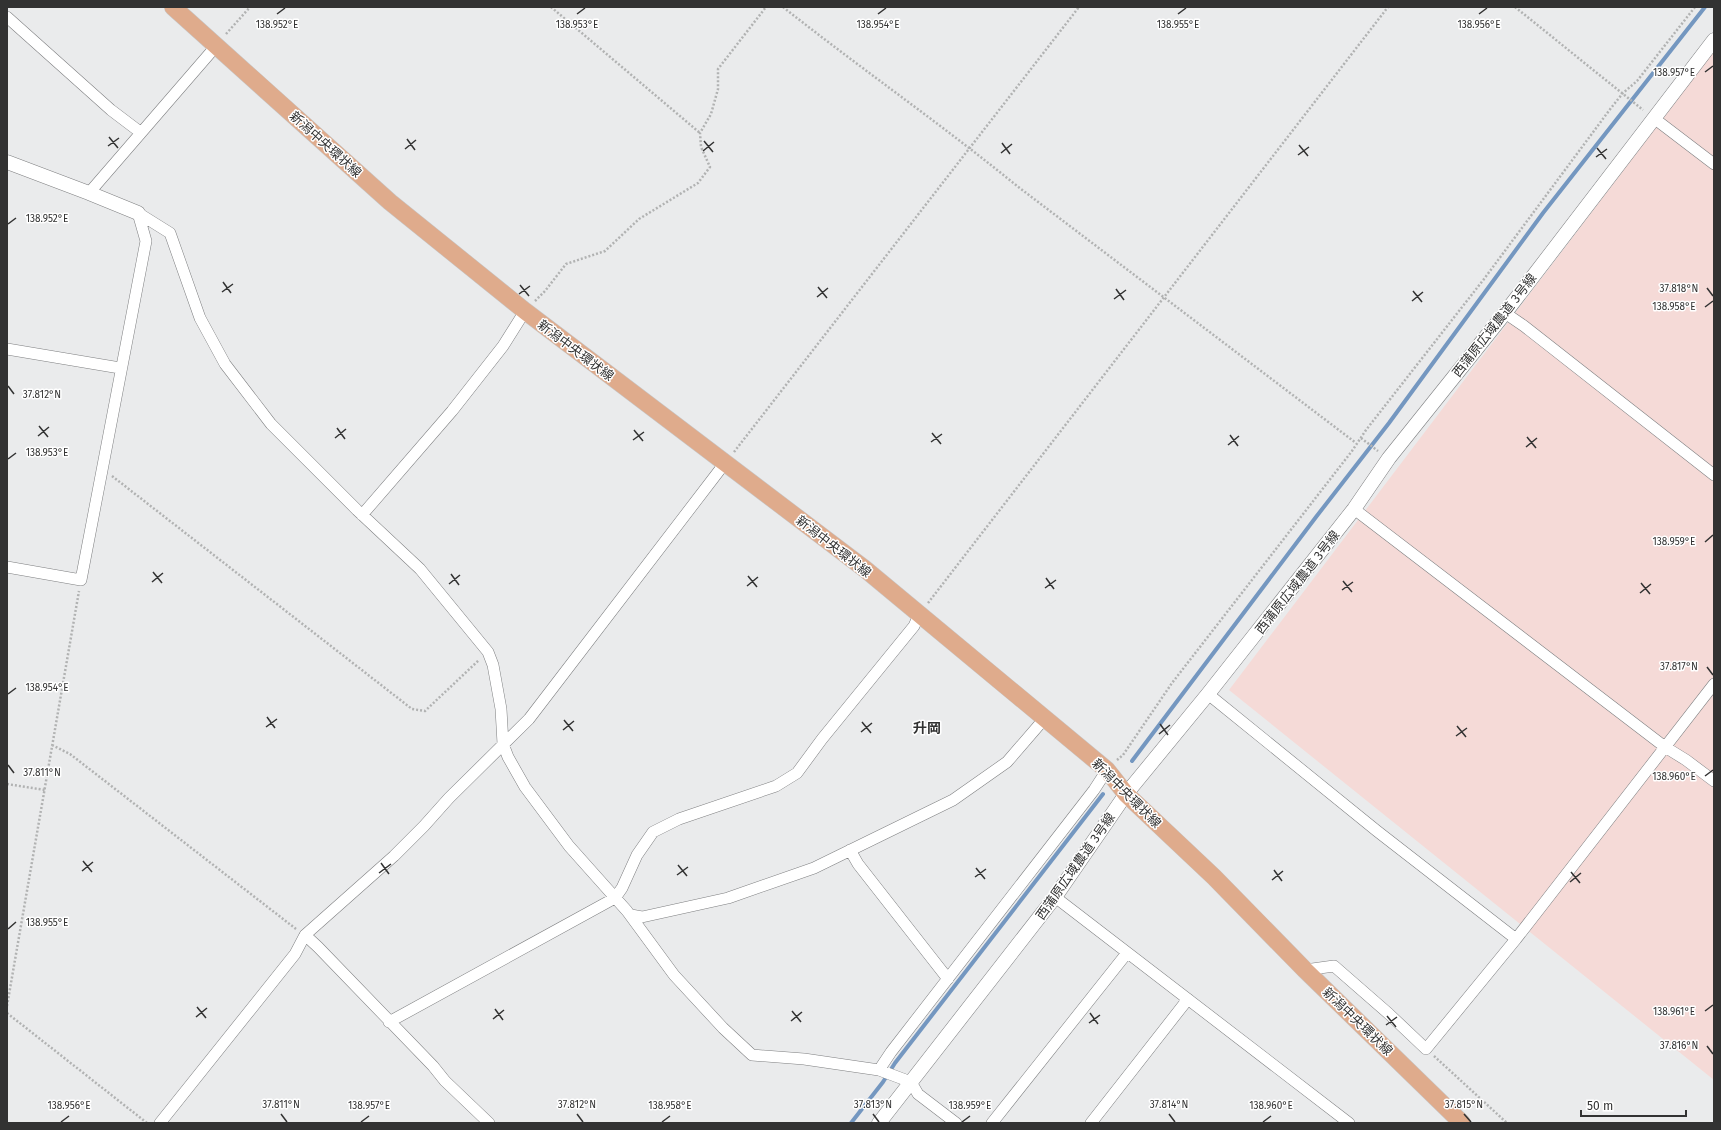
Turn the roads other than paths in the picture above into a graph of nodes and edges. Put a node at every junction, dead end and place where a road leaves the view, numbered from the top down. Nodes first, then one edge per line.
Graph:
1 (172, 7) edge
2 (7, 17) edge
3 (1714, 40) edge
4 (217, 46) junction
5 (1655, 119) junction
6 (140, 132) junction
7 (7, 162) edge
8 (1714, 164) edge
9 (89, 192) junction
10 (138, 214) junction
11 (525, 311) junction
12 (1505, 313) junction
13 (7, 349) edge
14 (120, 368) junction
15 (726, 463) junction
16 (1714, 475) edge
17 (1354, 509) junction
18 (362, 515) junction
19 (7, 567) edge
20 (919, 615) junction
21 (1714, 684) edge
22 (1208, 694) junction
23 (1045, 718) junction
24 (503, 744) junction
25 (1665, 747) junction
26 (1107, 770) junction
27 (1714, 781) edge
28 (1126, 794) junction
29 (850, 850) junction
30 (1055, 897) junction
31 (615, 898) junction
32 (631, 915) junction
33 (305, 935) junction
34 (1516, 939) junction
35 (1127, 953) junction
36 (1305, 970) junction
37 (948, 979) junction
38 (1188, 999) junction
39 (389, 1022) junction
40 (879, 1070) junction
41 (911, 1082) junction
42 (160, 1123) edge
43 (489, 1123) edge
44 (879, 1123) edge
45 (956, 1123) edge
46 (992, 1123) edge
47 (1091, 1123) edge
48 (1349, 1123) edge
49 (1462, 1123) edge

1 - 4 main road, 新潟中央環状線
2 - 6 street
3 - 5 street, 西蒲原広域農道 3号線
4 - 6 street
4 - 11 main road, 新潟中央環状線
5 - 8 street
5 - 12 street, 西蒲原広域農道 3号線
6 - 9 street
7 - 9 street
9 - 10 street
10 - 14 street
10 - 18 street
11 - 15 main road, 新潟中央環状線
11 - 18 street
12 - 16 street
12 - 17 street, 西蒲原広域農道 3号線
13 - 14 street
14 - 19 street
15 - 20 main road, 新潟中央環状線
15 - 24 street
17 - 22 street, 西蒲原広域農道 3号線
17 - 25 street
18 - 24 street
20 - 23 main road, 新潟中央環状線
20 - 31 street
21 - 25 street
22 - 28 street, 西蒲原広域農道 3号線
22 - 34 street
23 - 26 main road, 新潟中央環状線
23 - 29 street
24 - 31 street
24 - 33 street
25 - 27 street
25 - 34 street
26 - 28 main road, 新潟中央環状線
26 - 37 street
28 - 30 street, 西蒲原広域農道 3号線
28 - 36 main road, 新潟中央環状線
29 - 32 street
29 - 37 street
30 - 35 street
30 - 41 street, 西蒲原広域農道 3号線
31 - 32 street
31 - 39 street
32 - 40 street
33 - 39 street
33 - 42 street
34 - 36 street
35 - 38 street
35 - 46 street
36 - 49 main road, 新潟中央環状線
37 - 40 street
38 - 47 street
38 - 48 street
39 - 43 street
40 - 41 street
41 - 44 street, 西蒲原広域農道 3号線
41 - 45 street

